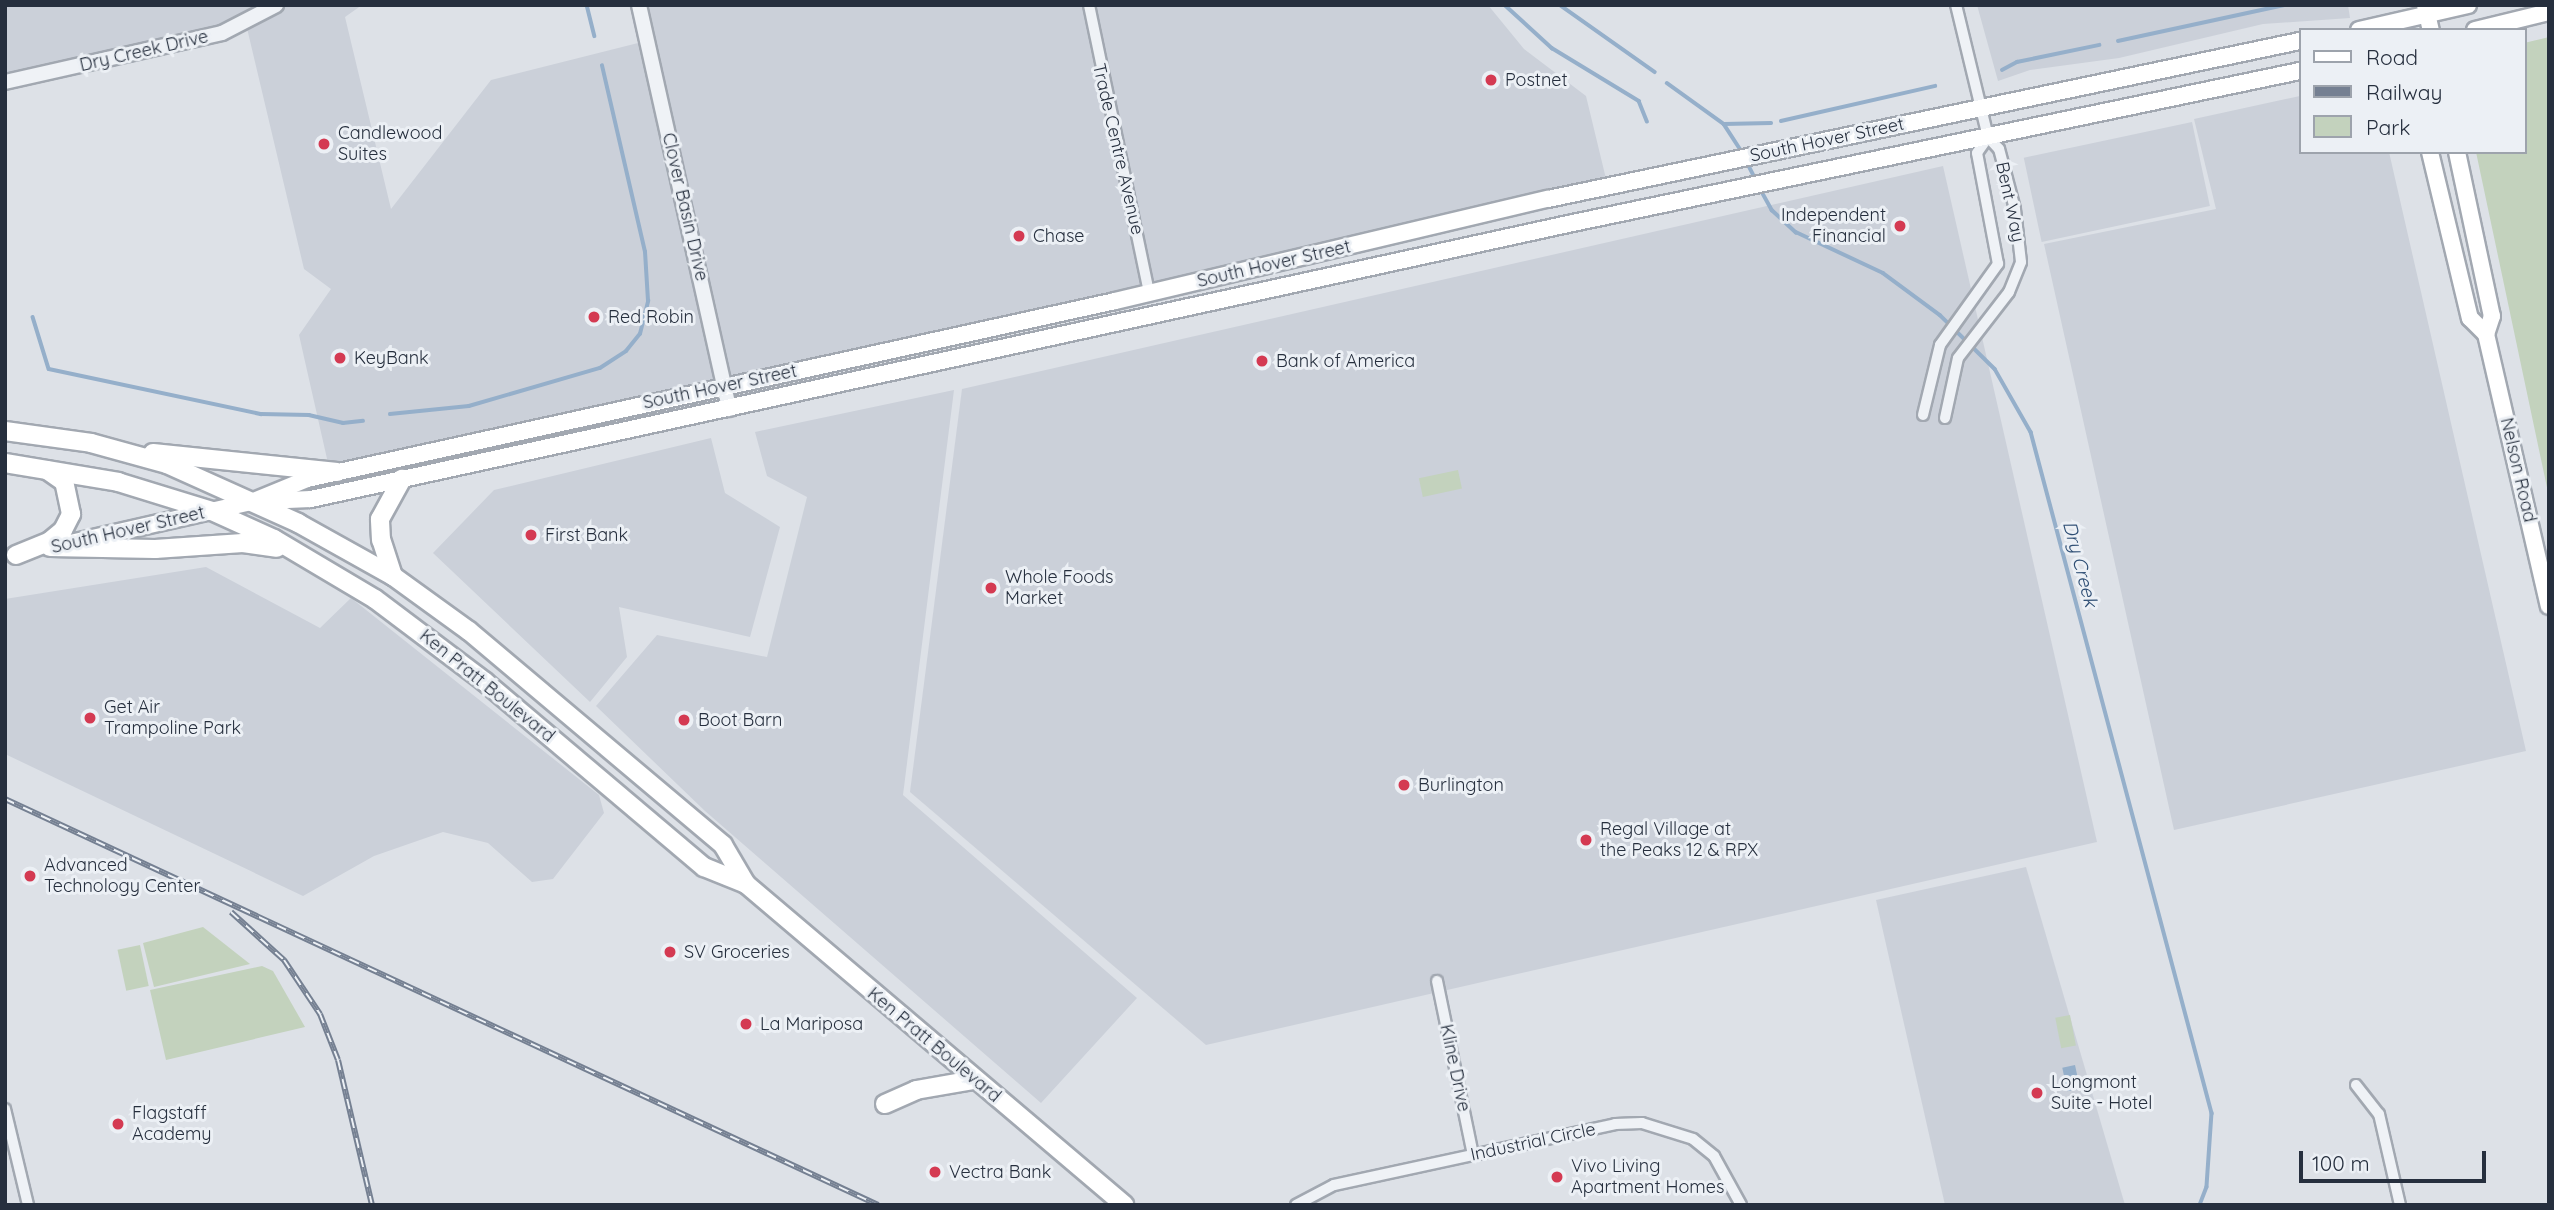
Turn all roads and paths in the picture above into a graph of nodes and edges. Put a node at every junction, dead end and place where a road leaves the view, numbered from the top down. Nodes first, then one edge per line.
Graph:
1 (276, 5) edge
2 (639, 5) edge
3 (1089, 5) edge
4 (1956, 5) edge
5 (2393, 5) edge
6 (2468, 5) edge
7 (2549, 12) edge
8 (2428, 17) edge
9 (2398, 26) edge
10 (2378, 28) edge
11 (2482, 28) edge
12 (2298, 41) edge
13 (2298, 71) edge
14 (5, 82) edge
15 (1981, 109) junction
16 (1987, 137) junction
17 (2430, 154) edge
18 (2457, 154) edge
19 (1149, 293) junction
20 (1155, 317) junction
21 (2486, 334) junction
22 (725, 386) junction
23 (729, 408) junction
24 (1923, 415) dead end
25 (1945, 418) dead end
26 (5, 431) edge
27 (133, 452) junction
28 (5, 463) edge
29 (41, 467) junction
30 (337, 472) junction
31 (401, 479) junction
32 (251, 502) junction
33 (212, 511) junction
34 (50, 547) junction
35 (11, 556) edge
36 (311, 559) junction
37 (393, 576) junction
38 (2549, 606) edge
39 (746, 884) junction
40 (1437, 981) dead end
41 (974, 1080) junction
42 (2356, 1085) dead end
43 (885, 1104) dead end
44 (5, 1109) edge
45 (1473, 1155) junction
46 (28, 1205) edge
47 (1124, 1205) edge
48 (1296, 1205) edge
49 (1741, 1205) edge
50 (2400, 1205) edge

1 - 14 street, Dry Creek Drive
2 - 22 street, Clover Basin Drive
3 - 19 street, Trade Centre Avenue
4 - 15 street, Bent Way
5 - 9 main road
6 - 8 main road
7 - 11 main road
8 - 9 main road
9 - 10 main road
12 - 15 main road, South Hover Street
13 - 16 main road, South Hover Street
15 - 16 street, Bent Way
15 - 19 main road, South Hover Street
16 - 20 main road, South Hover Street
16 - 24 street, Bent Way
16 - 25 street, Bent Way
17 - 21 main road, Nelson Road
18 - 21 main road, Nelson Road
19 - 20 main road
19 - 22 main road, South Hover Street
20 - 23 main road, South Hover Street
21 - 38 main road, Nelson Road
22 - 23 street, Clover Basin Drive
22 - 30 main road, South Hover Street
23 - 31 main road, South Hover Street
26 - 27 highway
27 - 30 highway
27 - 32 highway, Ken Pratt Boulevard
28 - 29 highway, Ken Pratt Boulevard
29 - 33 highway, Ken Pratt Boulevard
29 - 35 highway
30 - 32 main road, South Hover Street
31 - 32 main road, South Hover Street
31 - 37 highway
32 - 33 main road, South Hover Street
32 - 37 highway, Ken Pratt Boulevard
33 - 34 main road, South Hover Street
33 - 36 highway, Ken Pratt Boulevard
34 - 35 main road, South Hover Street
34 - 36 highway
36 - 39 highway, Ken Pratt Boulevard
37 - 39 highway, Ken Pratt Boulevard
39 - 41 highway, Ken Pratt Boulevard
40 - 45 street, Kline Drive
41 - 43 highway
41 - 47 highway, Ken Pratt Boulevard
42 - 50 street
44 - 46 street
45 - 48 street, Industrial Circle
45 - 49 street, Industrial Circle

